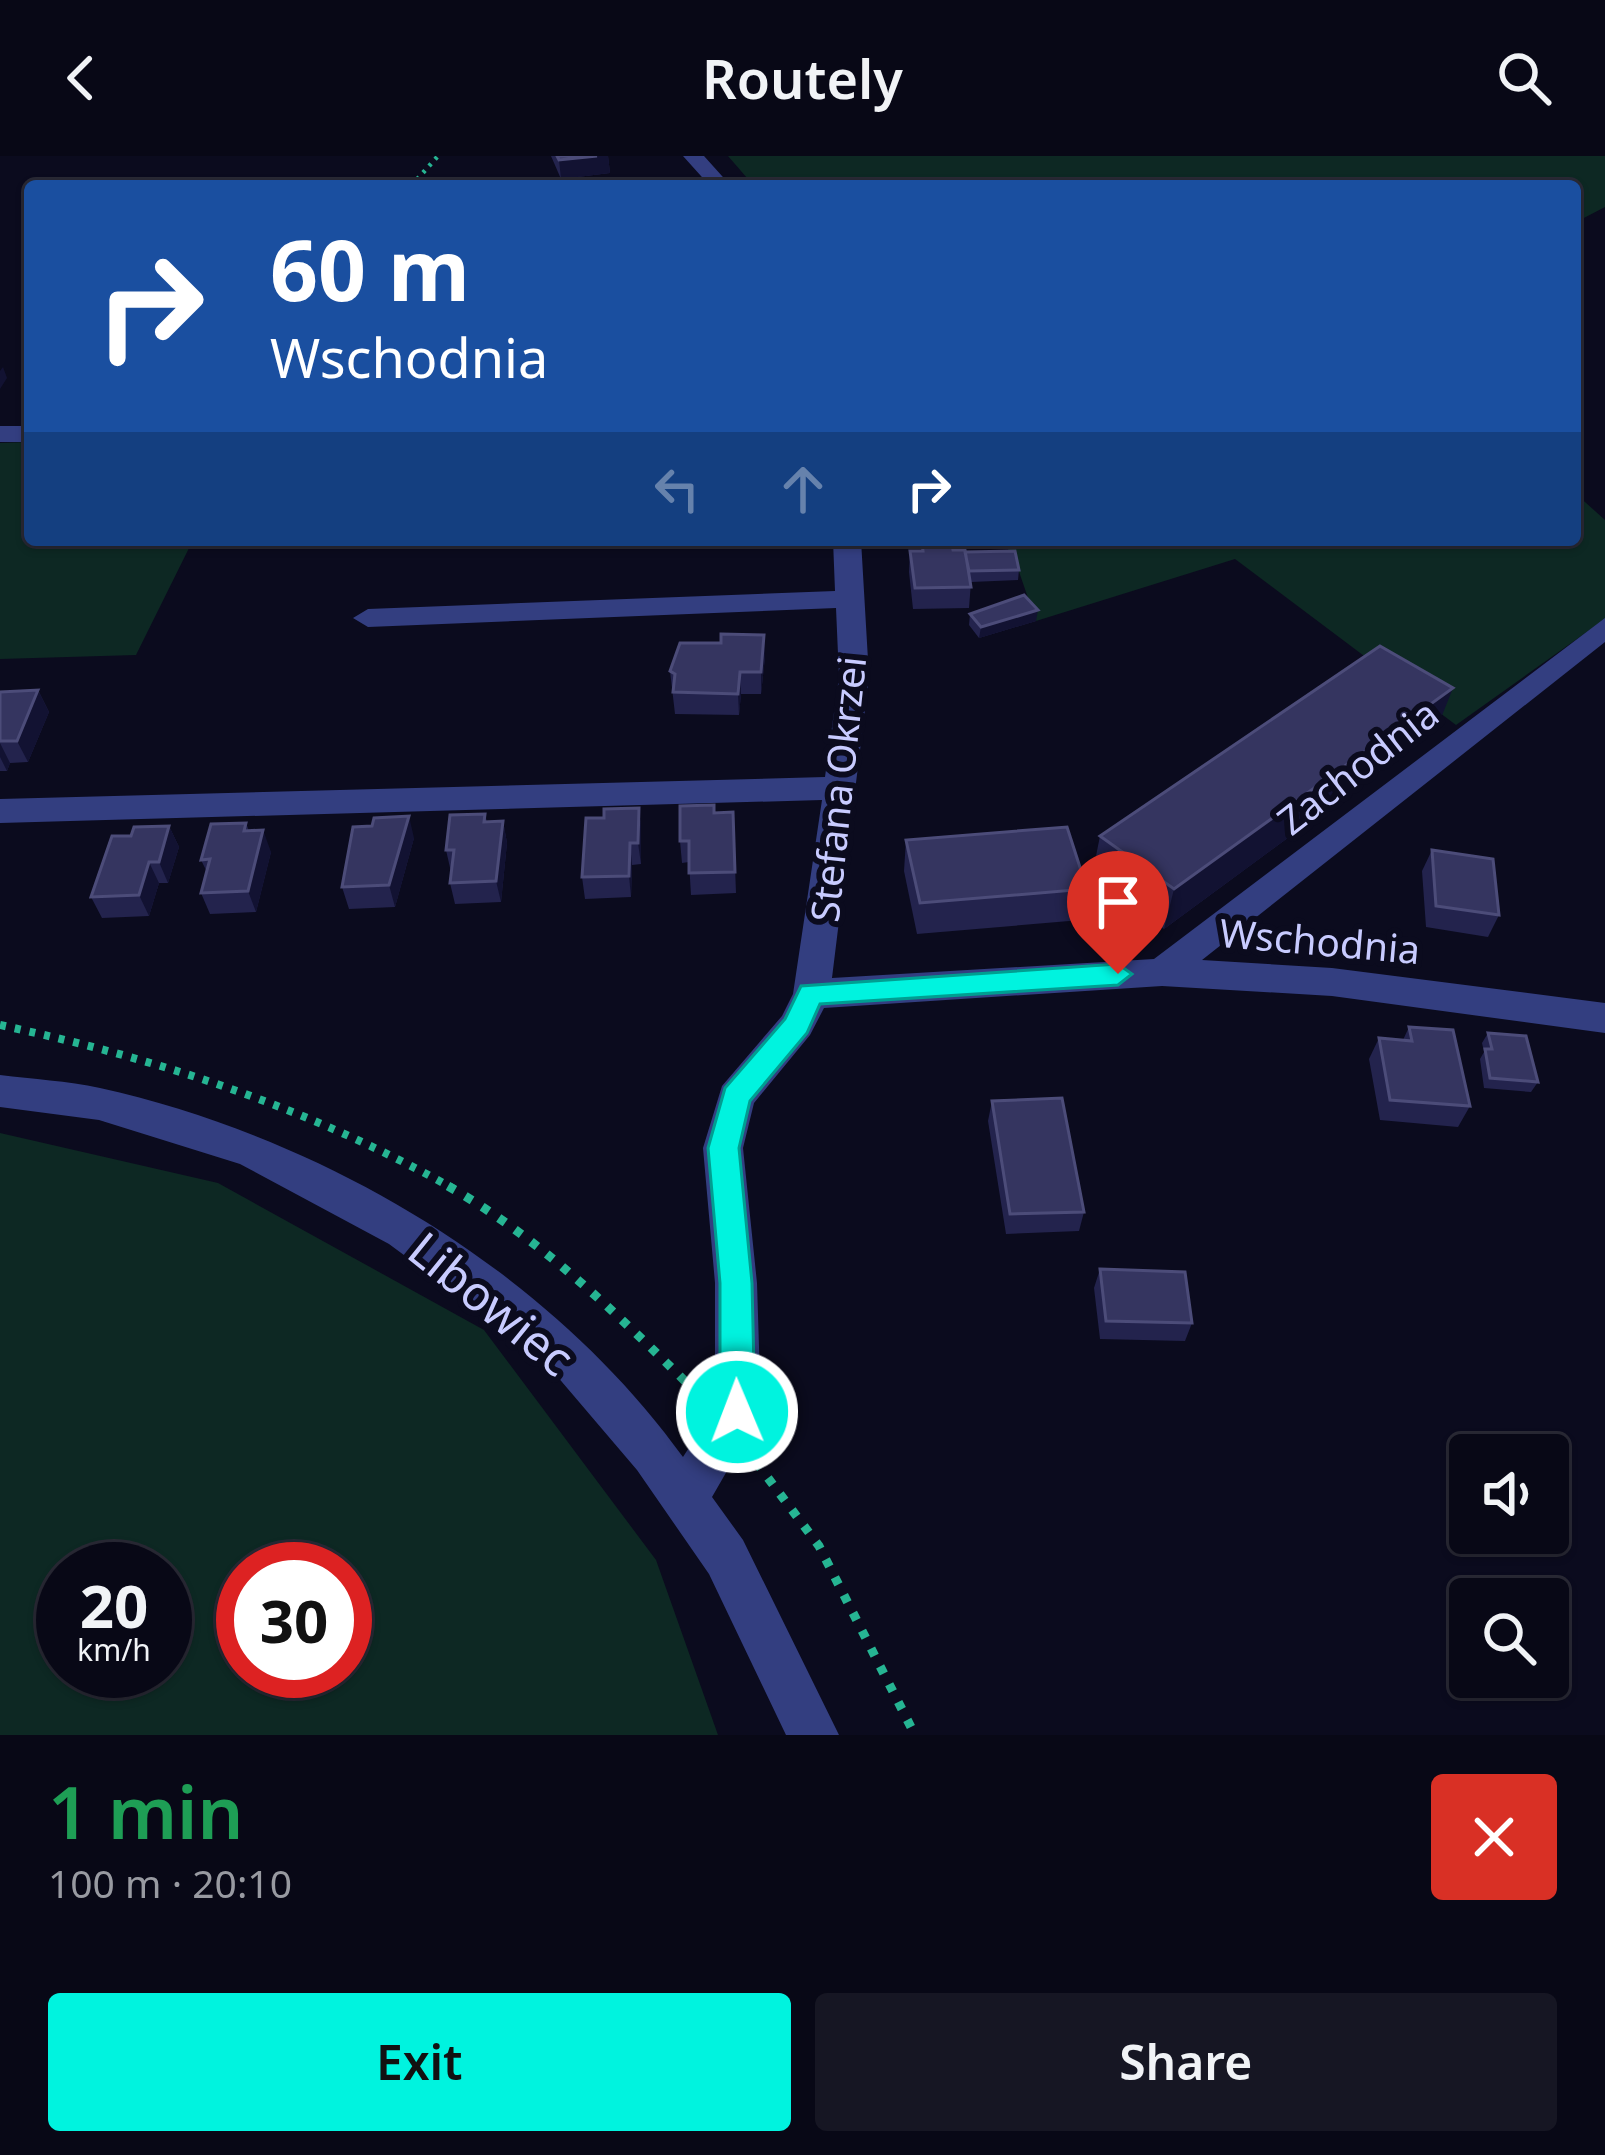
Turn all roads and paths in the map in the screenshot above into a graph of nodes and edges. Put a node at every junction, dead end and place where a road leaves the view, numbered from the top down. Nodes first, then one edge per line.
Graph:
1 (438, 156) edge
2 (693, 156) edge
3 (416, 180) edge
4 (715, 180) edge
5 (847, 546) edge
6 (850, 599) junction
7 (368, 618) dead end
8 (1605, 627) edge
9 (842, 788) junction
10 (0, 811) edge
11 (1162, 971) junction
12 (811, 994) junction
13 (1605, 1018) edge
14 (0, 1091) edge
15 (684, 1498) junction
16 (813, 1735) edge

1 - 3 path
2 - 4 street
5 - 6 street, Stefana Okrzei
6 - 7 street
6 - 9 street, Stefana Okrzei
8 - 11 street, Zachodnia
9 - 10 street
9 - 12 street, Stefana Okrzei
11 - 12 street, Wschodnia
11 - 13 street, Wschodnia
12 - 15 street, Stefana Okrzei
14 - 15 street, Libowiec
15 - 16 street, Libowiec

